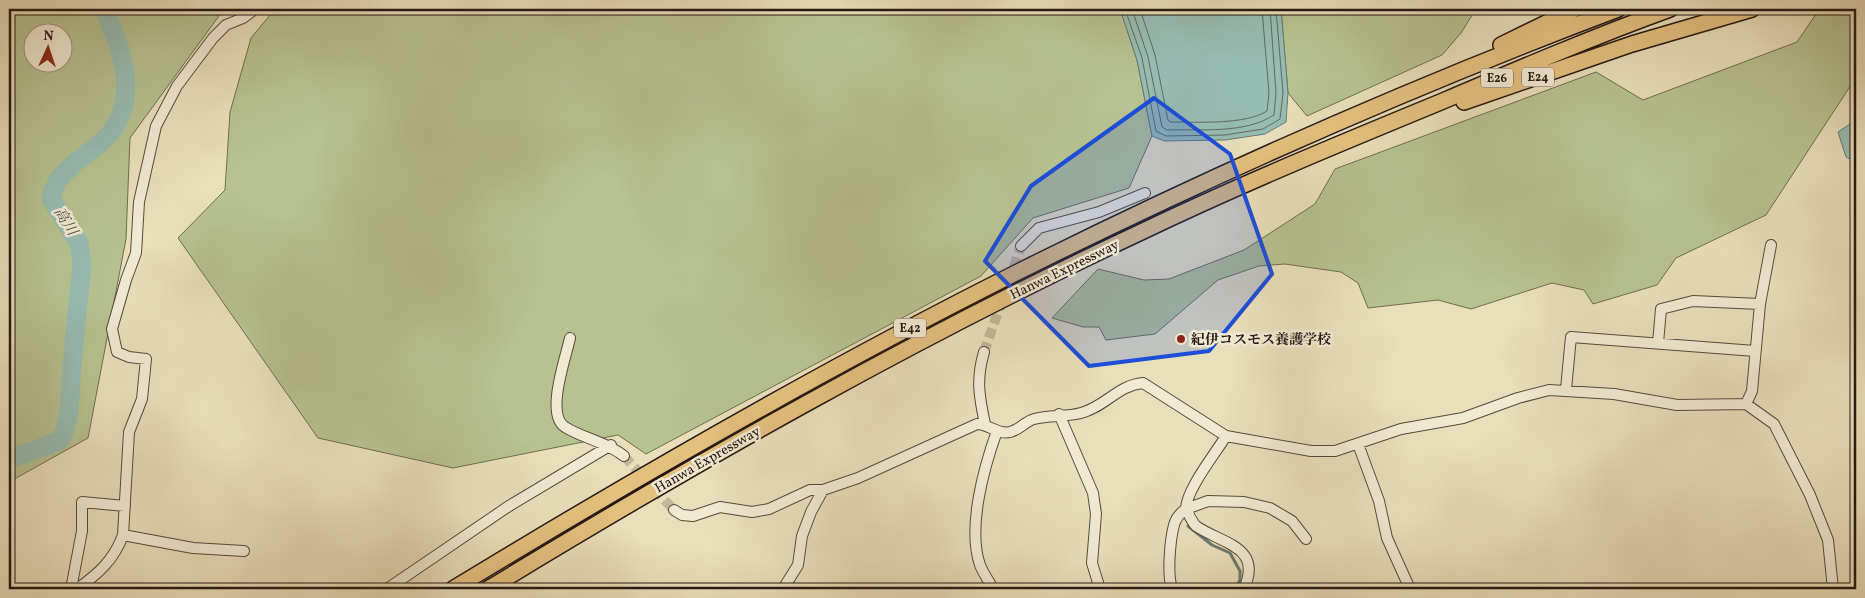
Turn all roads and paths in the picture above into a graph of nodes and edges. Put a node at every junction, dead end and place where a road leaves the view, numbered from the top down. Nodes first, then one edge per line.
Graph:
1 (255, 9) edge
2 (1575, 9) edge
3 (1618, 9) edge
4 (1670, 9) edge
5 (1752, 9) edge
6 (1385, 102) junction
7 (1325, 150) junction
8 (1145, 193) dead end
9 (1771, 245) dead end
10 (1021, 246) tunnel mouth
11 (1760, 304) junction
12 (570, 338) dead end
13 (1658, 342) junction
14 (1755, 351) junction
15 (984, 352) tunnel mouth
16 (1566, 389) junction
17 (1746, 404) junction
18 (1059, 414) junction
19 (985, 424) junction
20 (997, 431) junction
21 (1226, 436) junction
22 (1358, 444) junction
23 (611, 445) junction
24 (624, 456) tunnel mouth
25 (823, 490) junction
26 (124, 506) junction
27 (674, 510) tunnel mouth
28 (1186, 510) junction
29 (123, 535) junction
30 (1306, 540) dead end
31 (244, 551) dead end
32 (71, 589) edge
33 (78, 589) edge
34 (387, 589) edge
35 (453, 589) edge
36 (488, 589) edge
37 (783, 589) edge
38 (993, 589) edge
39 (1100, 589) edge
40 (1172, 589) edge
41 (1244, 589) edge
42 (1410, 589) edge
43 (1833, 589) edge

1 - 26 street
2 - 6 highway
3 - 6 highway, Hanwa Expressway / E26
4 - 7 highway, Hanwa Expressway / E26
5 - 7 highway, E24
6 - 35 highway, Hanwa Expressway / E42
7 - 36 highway, Hanwa Expressway / E42
8 - 10 street
9 - 11 street
11 - 13 street
11 - 14 street
12 - 23 street
13 - 14 street
13 - 16 street
14 - 17 street
15 - 19 street
16 - 17 street
16 - 22 street
17 - 43 street
18 - 20 street
18 - 21 street
18 - 39 street
19 - 20 street
19 - 25 street
20 - 38 street
21 - 22 street
21 - 28 street
22 - 42 street
23 - 24 street
23 - 34 street
25 - 27 street
25 - 37 street
26 - 29 street
26 - 32 street
28 - 30 street
28 - 40 street
28 - 41 street
29 - 31 street
29 - 33 street

